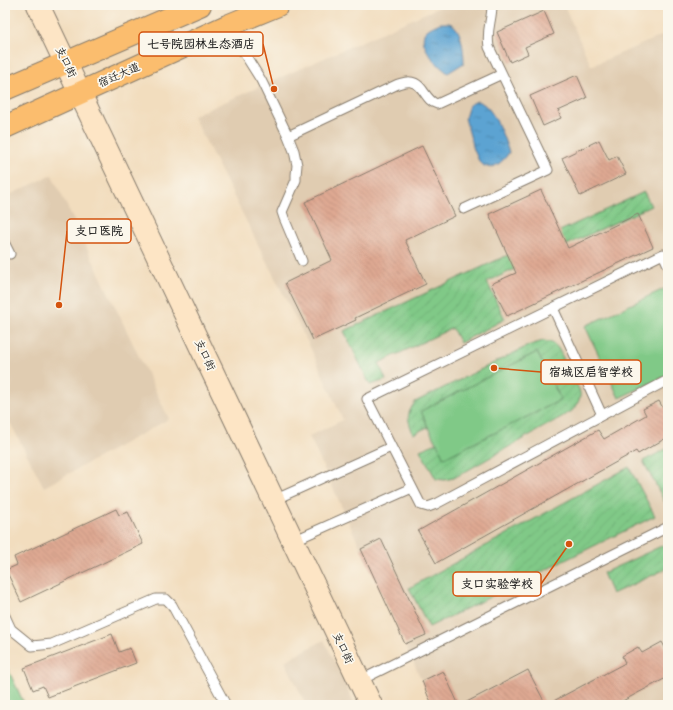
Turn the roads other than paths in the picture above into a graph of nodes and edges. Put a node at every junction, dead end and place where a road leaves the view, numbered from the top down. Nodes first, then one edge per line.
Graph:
1 (38, 5) edge
2 (200, 5) edge
3 (278, 5) edge
4 (492, 5) edge
5 (227, 26) junction
6 (66, 63) junction
7 (502, 74) junction
8 (5, 89) edge
9 (81, 93) junction
10 (5, 127) edge
11 (288, 136) junction
12 (464, 209) dead end
13 (5, 244) edge
14 (10, 254) dead end
15 (302, 261) dead end
16 (668, 265) edge
17 (553, 308) junction
18 (668, 380) edge
19 (602, 415) junction
20 (391, 447) junction
21 (412, 488) junction
22 (274, 500) junction
23 (668, 527) edge
24 (293, 541) junction
25 (5, 617) edge
26 (359, 681) junction
27 (226, 705) edge
28 (371, 705) edge

1 - 6 street, 支口街
2 - 6 main road
3 - 5 main road, 宿迁大道
4 - 7 lane
5 - 9 main road, 宿迁大道
5 - 11 lane
6 - 8 main road
6 - 9 street, 支口街
7 - 11 lane
7 - 12 lane
9 - 10 main road, 宿迁大道
9 - 22 street, 支口街
11 - 15 lane
13 - 14 lane
16 - 17 lane
17 - 19 lane
17 - 20 lane
18 - 19 lane
19 - 21 lane
20 - 21 lane
20 - 22 lane
21 - 24 lane
22 - 24 street, 支口街
23 - 26 lane
24 - 26 street, 支口街
25 - 27 lane
26 - 28 street, 支口街

